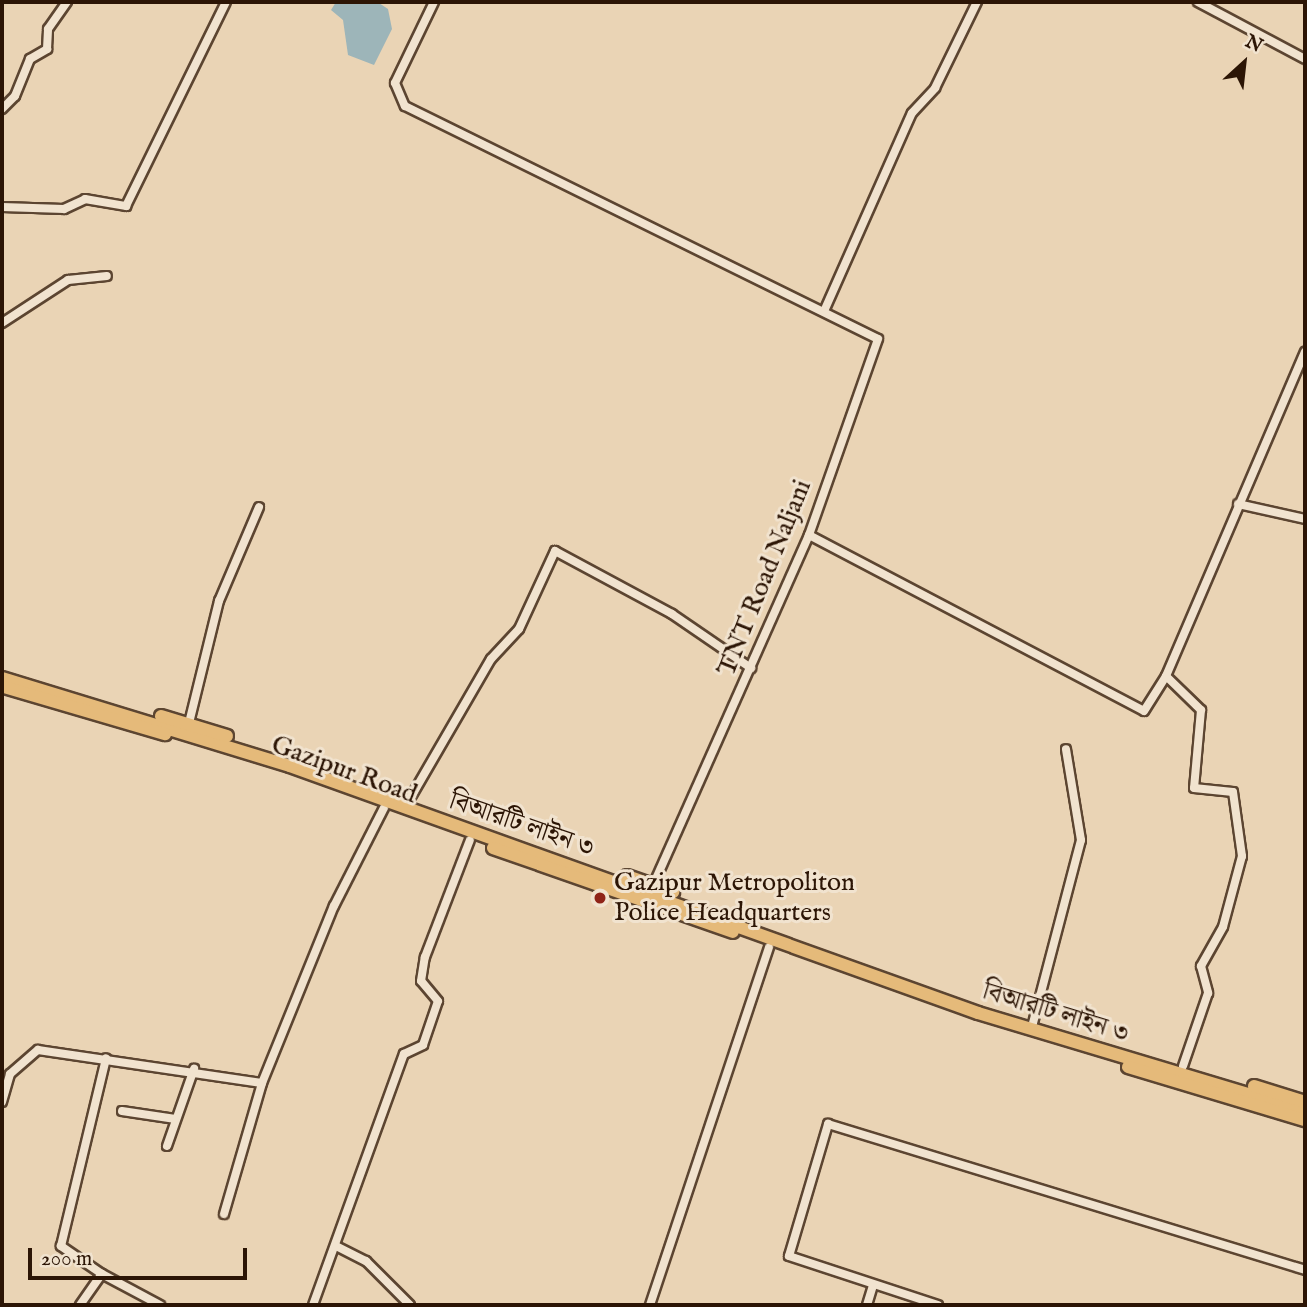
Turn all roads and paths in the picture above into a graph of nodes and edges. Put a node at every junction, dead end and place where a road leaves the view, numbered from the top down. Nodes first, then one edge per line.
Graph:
1 (67, 2) edge
2 (226, 2) edge
3 (434, 2) edge
4 (977, 2) edge
5 (1198, 2) edge
6 (1305, 59) edge
7 (2, 109) edge
8 (2, 207) edge
9 (107, 276) dead end
10 (825, 309) junction
11 (2, 323) edge
12 (1305, 351) edge
13 (1238, 504) junction
14 (259, 507) dead end
15 (1305, 519) edge
16 (809, 535) junction
17 (751, 668) junction
18 (2, 672) edge
19 (1166, 676) junction
20 (2, 678) edge
21 (2, 687) edge
22 (190, 723) junction
23 (1066, 749) dead end
24 (408, 802) junction
25 (384, 808) junction
26 (470, 840) junction
27 (653, 885) junction
28 (769, 947) junction
29 (1033, 1023) junction
30 (106, 1058) junction
31 (1183, 1066) junction
32 (194, 1069) junction
33 (6, 1073) edge
34 (262, 1083) junction
35 (2, 1102) edge
36 (1305, 1102) edge
37 (122, 1111) dead end
38 (1305, 1111) edge
39 (175, 1119) junction
40 (1305, 1120) edge
41 (167, 1146) dead end
42 (224, 1214) dead end
43 (336, 1246) junction
44 (1305, 1270) edge
45 (102, 1274) junction
46 (873, 1285) junction
47 (80, 1305) edge
48 (160, 1305) edge
49 (313, 1305) edge
50 (410, 1305) edge
51 (650, 1305) edge
52 (867, 1305) edge
53 (937, 1305) edge

1 - 7 street
2 - 8 street
3 - 10 street
4 - 10 street
5 - 6 street
9 - 11 street
10 - 16 street, TNT Road Naljani
12 - 13 street
13 - 15 street
13 - 19 street
14 - 22 street
16 - 17 street, TNT Road Naljani
16 - 19 street
17 - 24 street
17 - 27 street, TNT Road Naljani
18 - 22 main road, Gazipur Road
19 - 31 street
20 - 38 main road, বিআরটি লাইন ৩
21 - 25 main road, Gazipur Road
22 - 24 main road, Gazipur Road
23 - 29 street
24 - 27 main road, Gazipur Road
25 - 26 main road, Gazipur Road
25 - 34 street
26 - 28 main road, Gazipur Road
26 - 43 street
27 - 29 main road, Gazipur Road
28 - 40 main road, Gazipur Road
28 - 51 street
29 - 31 main road, Gazipur Road
30 - 32 street
30 - 33 street
30 - 45 street
31 - 36 main road, Gazipur Road
32 - 34 street
32 - 39 street
33 - 35 street
34 - 42 street
37 - 39 street
39 - 41 street
43 - 49 street
43 - 50 street
44 - 46 street
45 - 47 street
45 - 48 street
46 - 52 street
46 - 53 street

